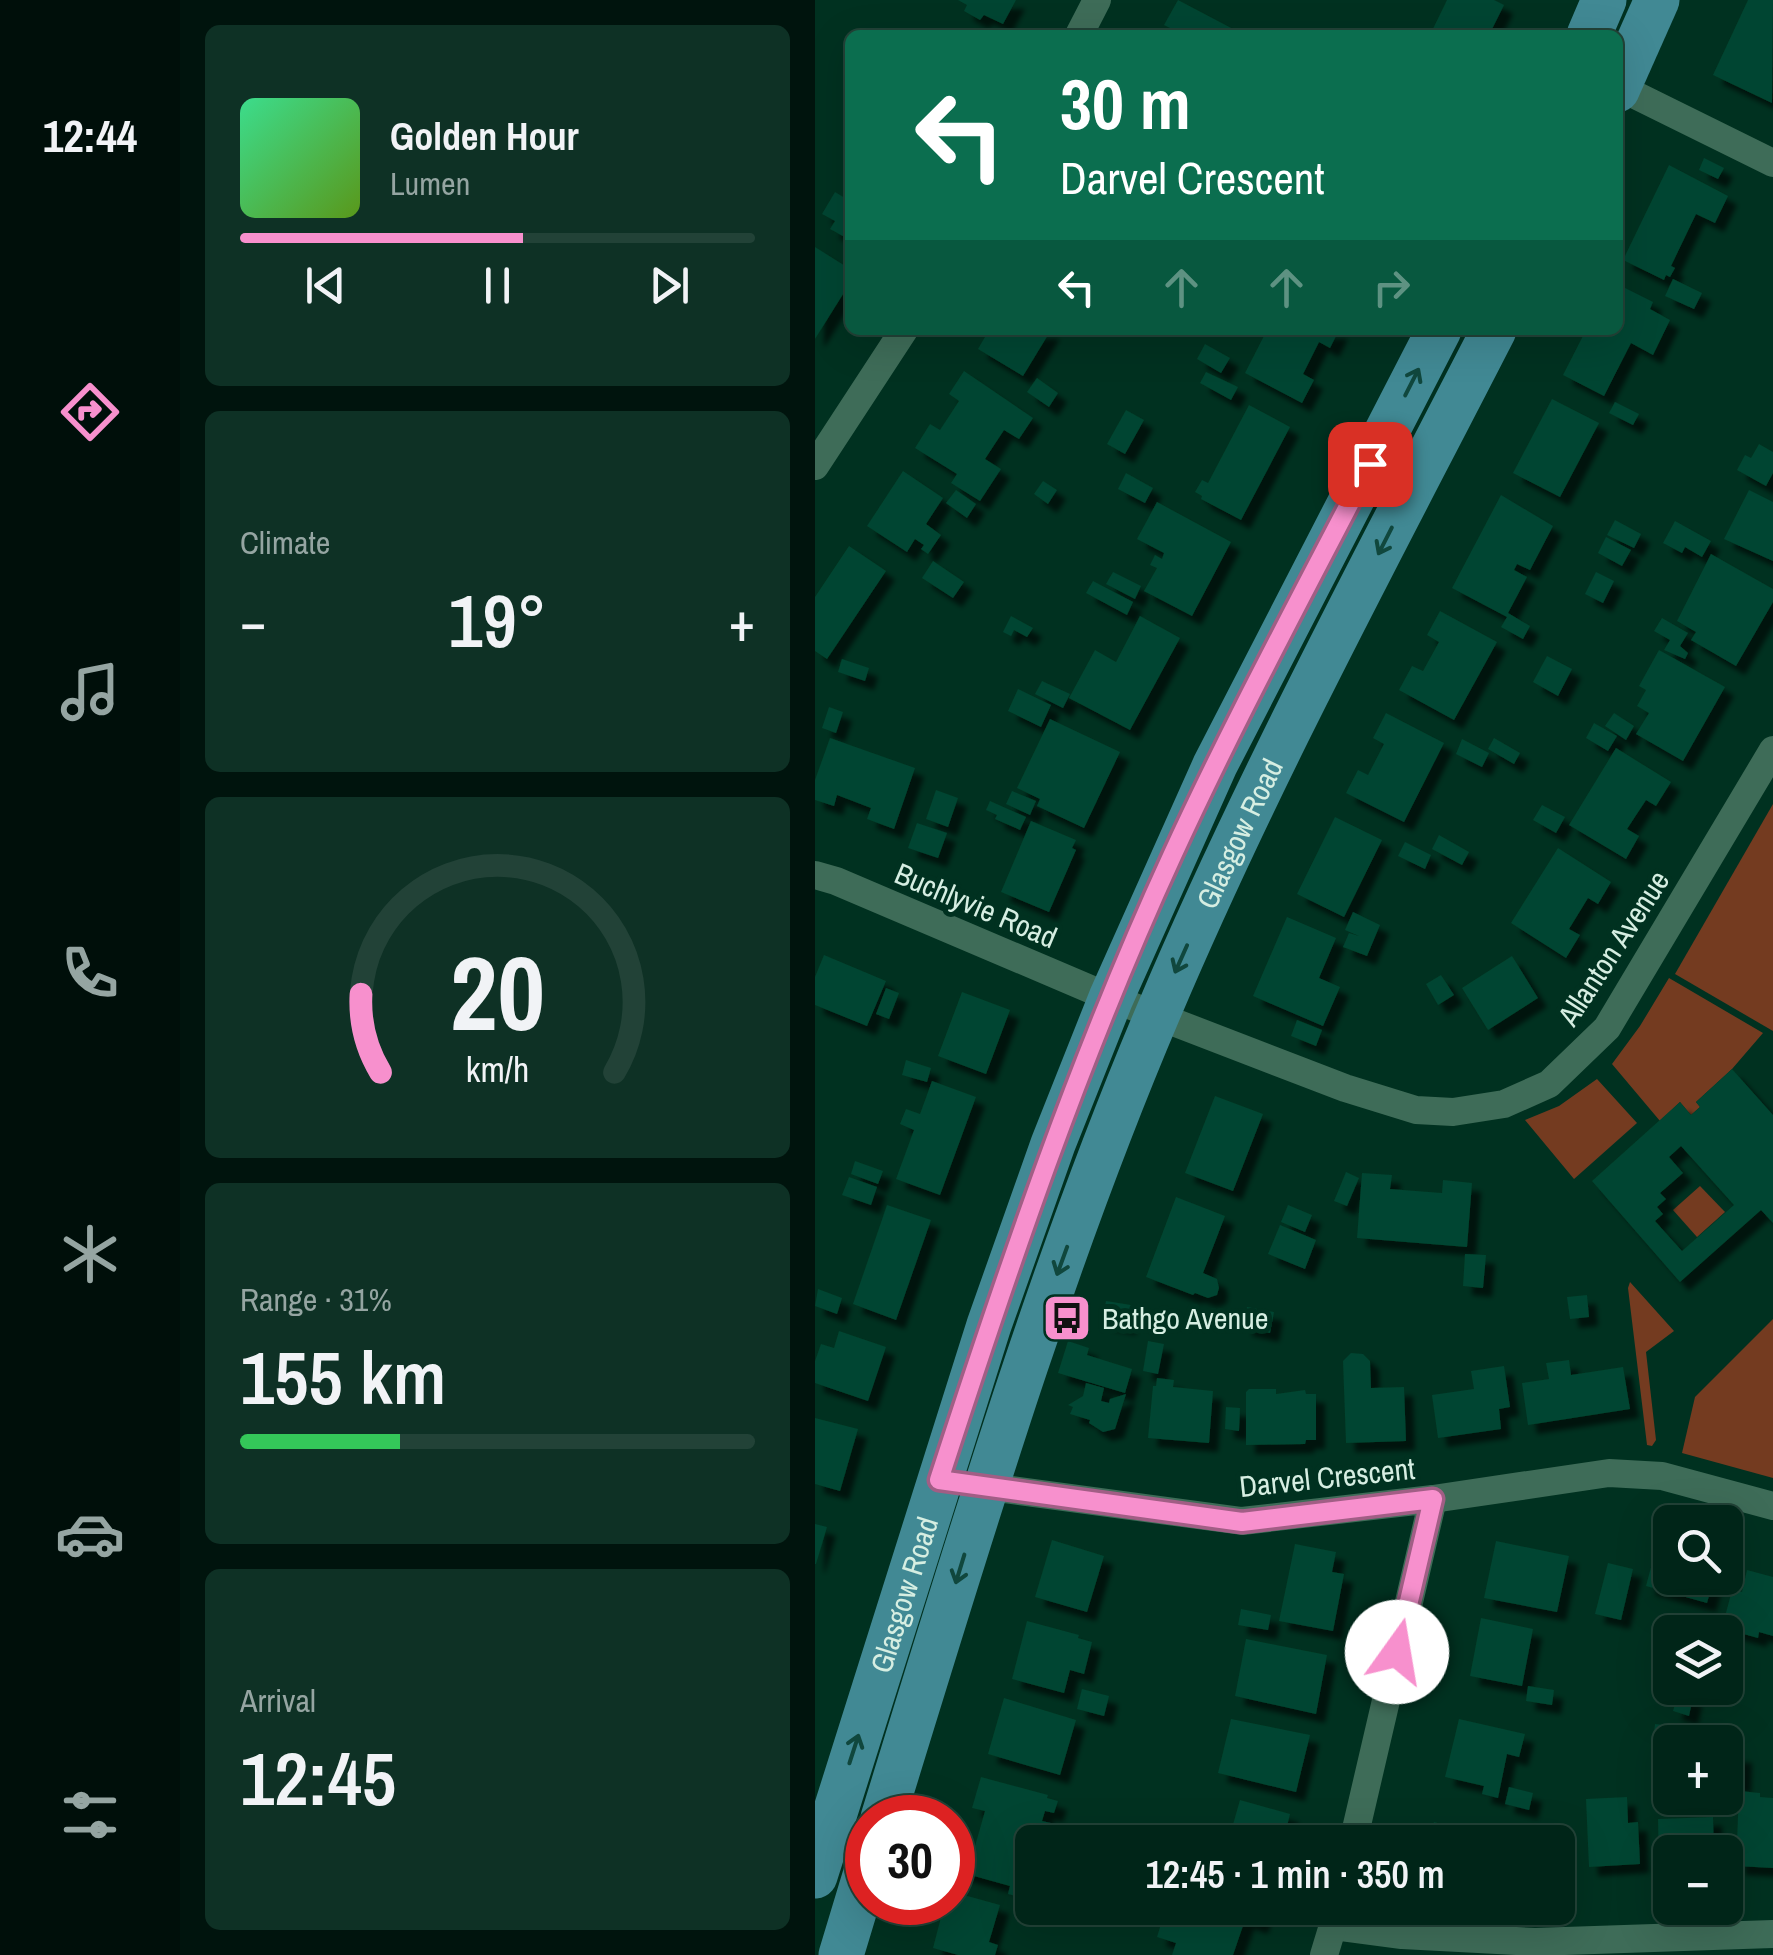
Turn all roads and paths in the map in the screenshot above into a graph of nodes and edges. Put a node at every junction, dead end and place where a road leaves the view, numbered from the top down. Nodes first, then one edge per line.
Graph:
1 (1097, 0) edge
2 (1604, 0) edge
3 (1657, 0) edge
4 (1082, 30) edge
5 (1591, 30) edge
6 (1623, 77) edge
7 (1623, 90) edge
8 (1773, 163) edge
9 (901, 335) edge
10 (1436, 335) edge
11 (1491, 335) edge
12 (815, 466) edge
13 (1773, 750) edge
14 (815, 876) edge
15 (1111, 998) junction
16 (1157, 1015) junction
17 (1038, 1186) junction
18 (1082, 1206) junction
19 (939, 1480) junction
20 (985, 1486) junction
21 (1433, 1499) junction
22 (1773, 1506) edge
23 (890, 1795) edge
24 (836, 1804) junction
25 (845, 1807) edge
26 (1357, 1825) edge
27 (815, 1876) edge
28 (850, 1925) edge
29 (1333, 1925) edge
30 (1365, 1925) edge
31 (1773, 1934) edge
32 (1740, 1944) edge
33 (841, 1955) edge
34 (1324, 1955) edge

1 - 4 street
2 - 5 main road
3 - 6 main road
7 - 8 street
9 - 12 street
15 -> 10 main road, Glasgow Road
11 -> 16 main road, Glasgow Road
13 - 16 street, Allanton Avenue
14 - 15 street, Buchlyvie Road
15 - 16 street, Allanton Avenue
15 - 17 main road, Glasgow Road
16 - 18 main road, Glasgow Road
17 - 18 main road
17 - 19 main road, Glasgow Road
18 -> 20 main road, Glasgow Road
19 - 20 street, Darvel Crescent
24 -> 19 main road, Glasgow Road
20 - 21 street, Darvel Crescent
20 -> 23 main road, Glasgow Road
21 - 22 street
21 - 26 street, Darvel Crescent
24 - 25 main road
24 - 27 main road, Glasgow Road
28 - 33 main road
29 - 34 street
30 - 32 street
31 - 32 street

